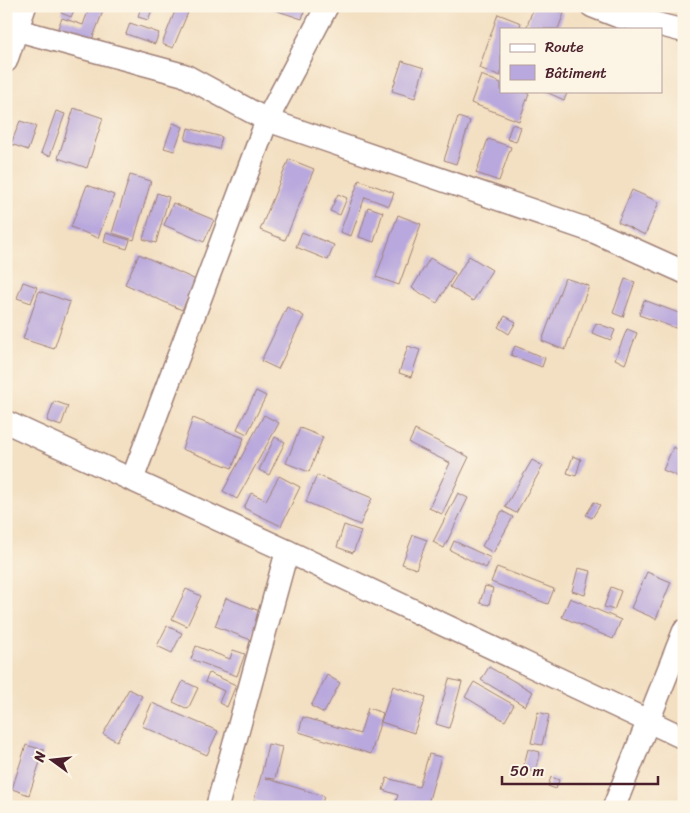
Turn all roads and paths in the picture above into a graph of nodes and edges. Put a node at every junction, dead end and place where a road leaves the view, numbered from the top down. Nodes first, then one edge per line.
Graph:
1 (25, 6) edge
2 (327, 6) edge
3 (592, 6) edge
4 (17, 30) junction
5 (684, 31) edge
6 (6, 61) edge
7 (267, 120) junction
8 (684, 272) edge
9 (6, 422) edge
10 (132, 480) junction
11 (287, 551) junction
12 (684, 631) edge
13 (648, 721) junction
14 (684, 738) edge
15 (217, 807) edge
16 (614, 807) edge

1 - 4 street
2 - 7 street
3 - 5 street
4 - 6 street
4 - 7 street
7 - 8 street
7 - 10 street
9 - 10 street
10 - 11 street
11 - 13 street
11 - 15 street
12 - 13 street
13 - 14 street
13 - 16 street

